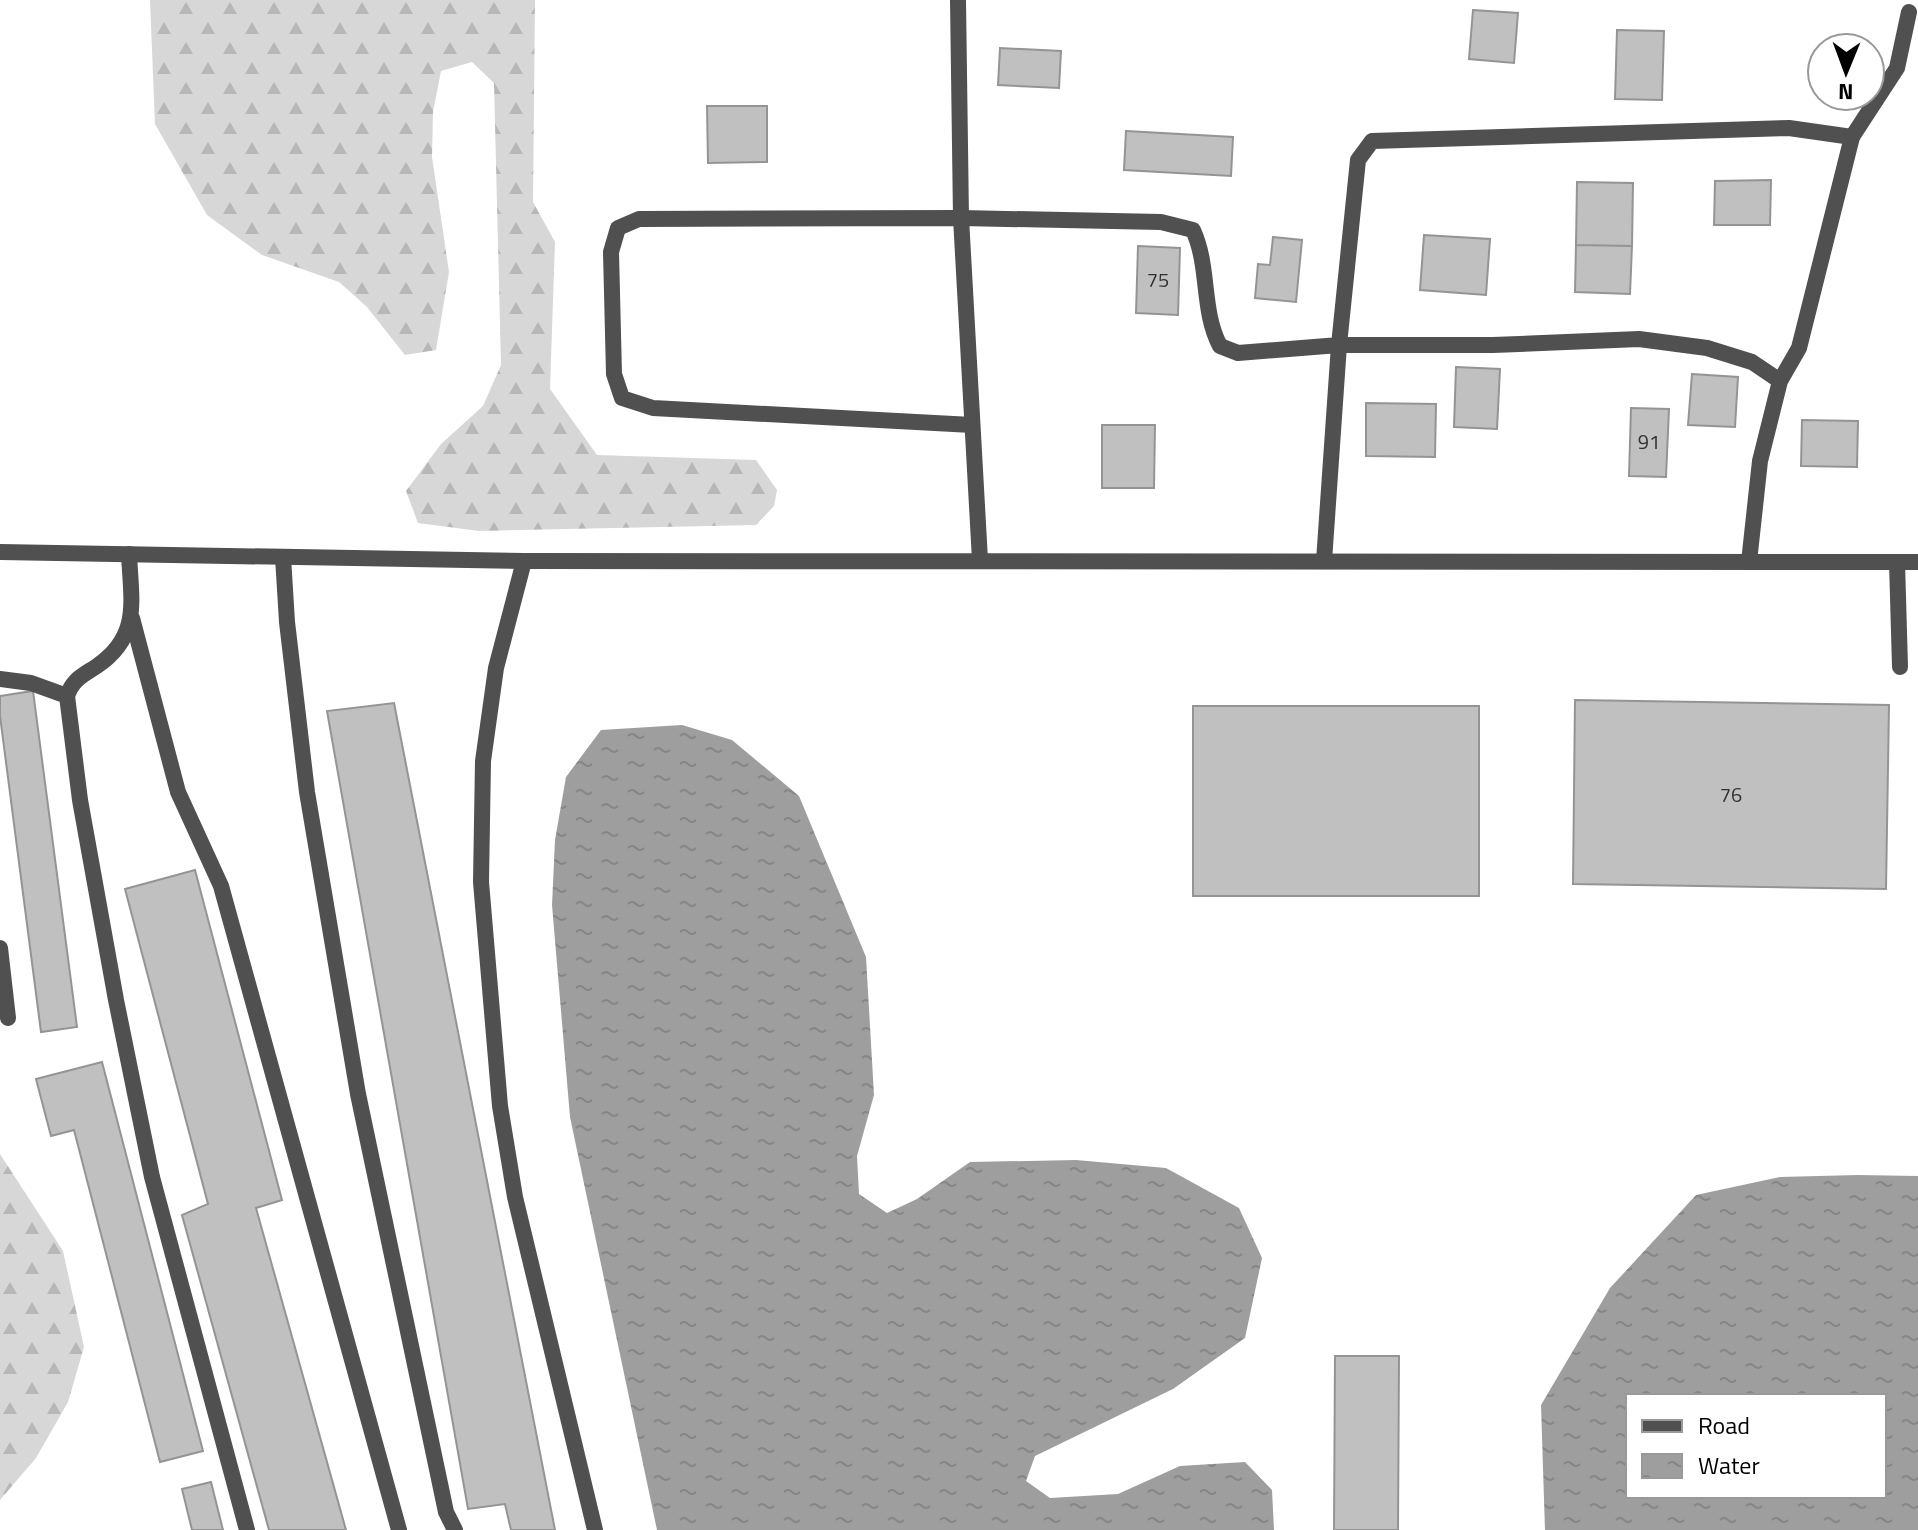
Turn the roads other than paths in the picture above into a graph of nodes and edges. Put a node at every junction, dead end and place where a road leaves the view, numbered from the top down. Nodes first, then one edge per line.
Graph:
1 (958, 0) edge
2 (1909, 12) dead end
3 (1852, 137) junction
4 (961, 218) junction
5 (1339, 345) junction
6 (1780, 381) junction
7 (972, 425) junction
8 (0, 552) edge
9 (129, 554) junction
10 (283, 557) junction
11 (980, 560) junction
12 (524, 561) junction
13 (1324, 561) junction
14 (1749, 562) junction
15 (1897, 562) junction
16 (1918, 562) edge
17 (132, 618) junction
18 (1900, 667) dead end
19 (0, 679) edge
20 (67, 696) junction
21 (0, 948) edge
22 (8, 1018) dead end
23 (446, 1512) junction
24 (247, 1530) edge
25 (399, 1530) edge
26 (440, 1530) edge
27 (455, 1530) edge
28 (595, 1530) edge

1 - 4 street
2 - 3 street
3 - 5 street
3 - 6 street
4 - 5 street
4 - 7 street
4 - 7 street
5 - 6 street
5 - 13 street
6 - 14 street
7 - 11 street
8 - 9 street
9 - 10 street
9 - 17 street
10 - 12 street
10 - 23 street
11 - 12 street
11 - 13 street
12 - 28 street
13 - 14 street
14 - 15 street
15 - 16 street
15 - 18 street
17 - 20 street
17 - 25 street
19 - 20 street
20 - 24 street
21 - 22 street
23 - 26 street
23 - 27 street

